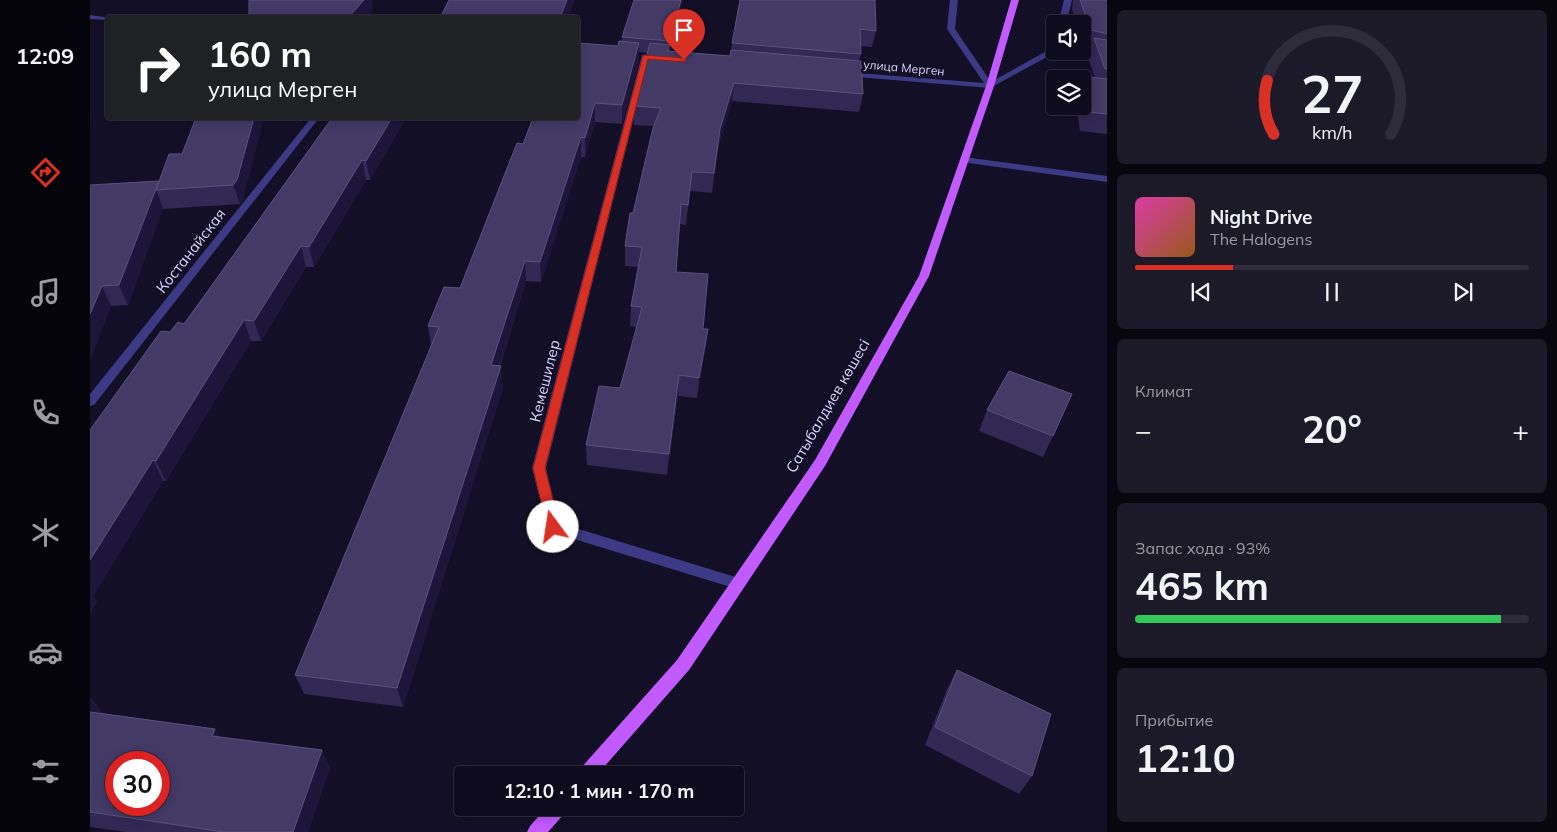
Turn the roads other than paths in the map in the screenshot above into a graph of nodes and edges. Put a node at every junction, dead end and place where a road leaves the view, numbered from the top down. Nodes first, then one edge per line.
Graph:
1 (954, 0) edge
2 (1068, 0) edge
3 (1015, 4) edge
4 (1064, 15) edge
5 (90, 16) edge
6 (105, 18) edge
7 (1091, 52) edge
8 (1107, 54) edge
9 (1046, 55) edge
10 (645, 57) edge
11 (832, 73) edge
12 (990, 86) junction
13 (313, 120) edge
14 (964, 160) junction
15 (1107, 179) edge
16 (90, 402) edge
17 (737, 583) junction
18 (594, 766) edge
19 (551, 816) edge
20 (536, 832) edge

1 - 12 street
2 - 4 street
3 - 12 main road, Сатыбалдиев көшесі
5 - 6 street
7 - 8 street
9 - 12 street
10 - 17 street, Кемешилер
11 - 12 street, улица Мерген
12 - 14 main road, Сатыбалдиев көшесі
13 - 16 street, Костанайская
14 - 15 street
14 - 17 main road, Сатыбалдиев көшесі
17 - 18 main road, Сатыбалдиев көшесі
19 - 20 main road

